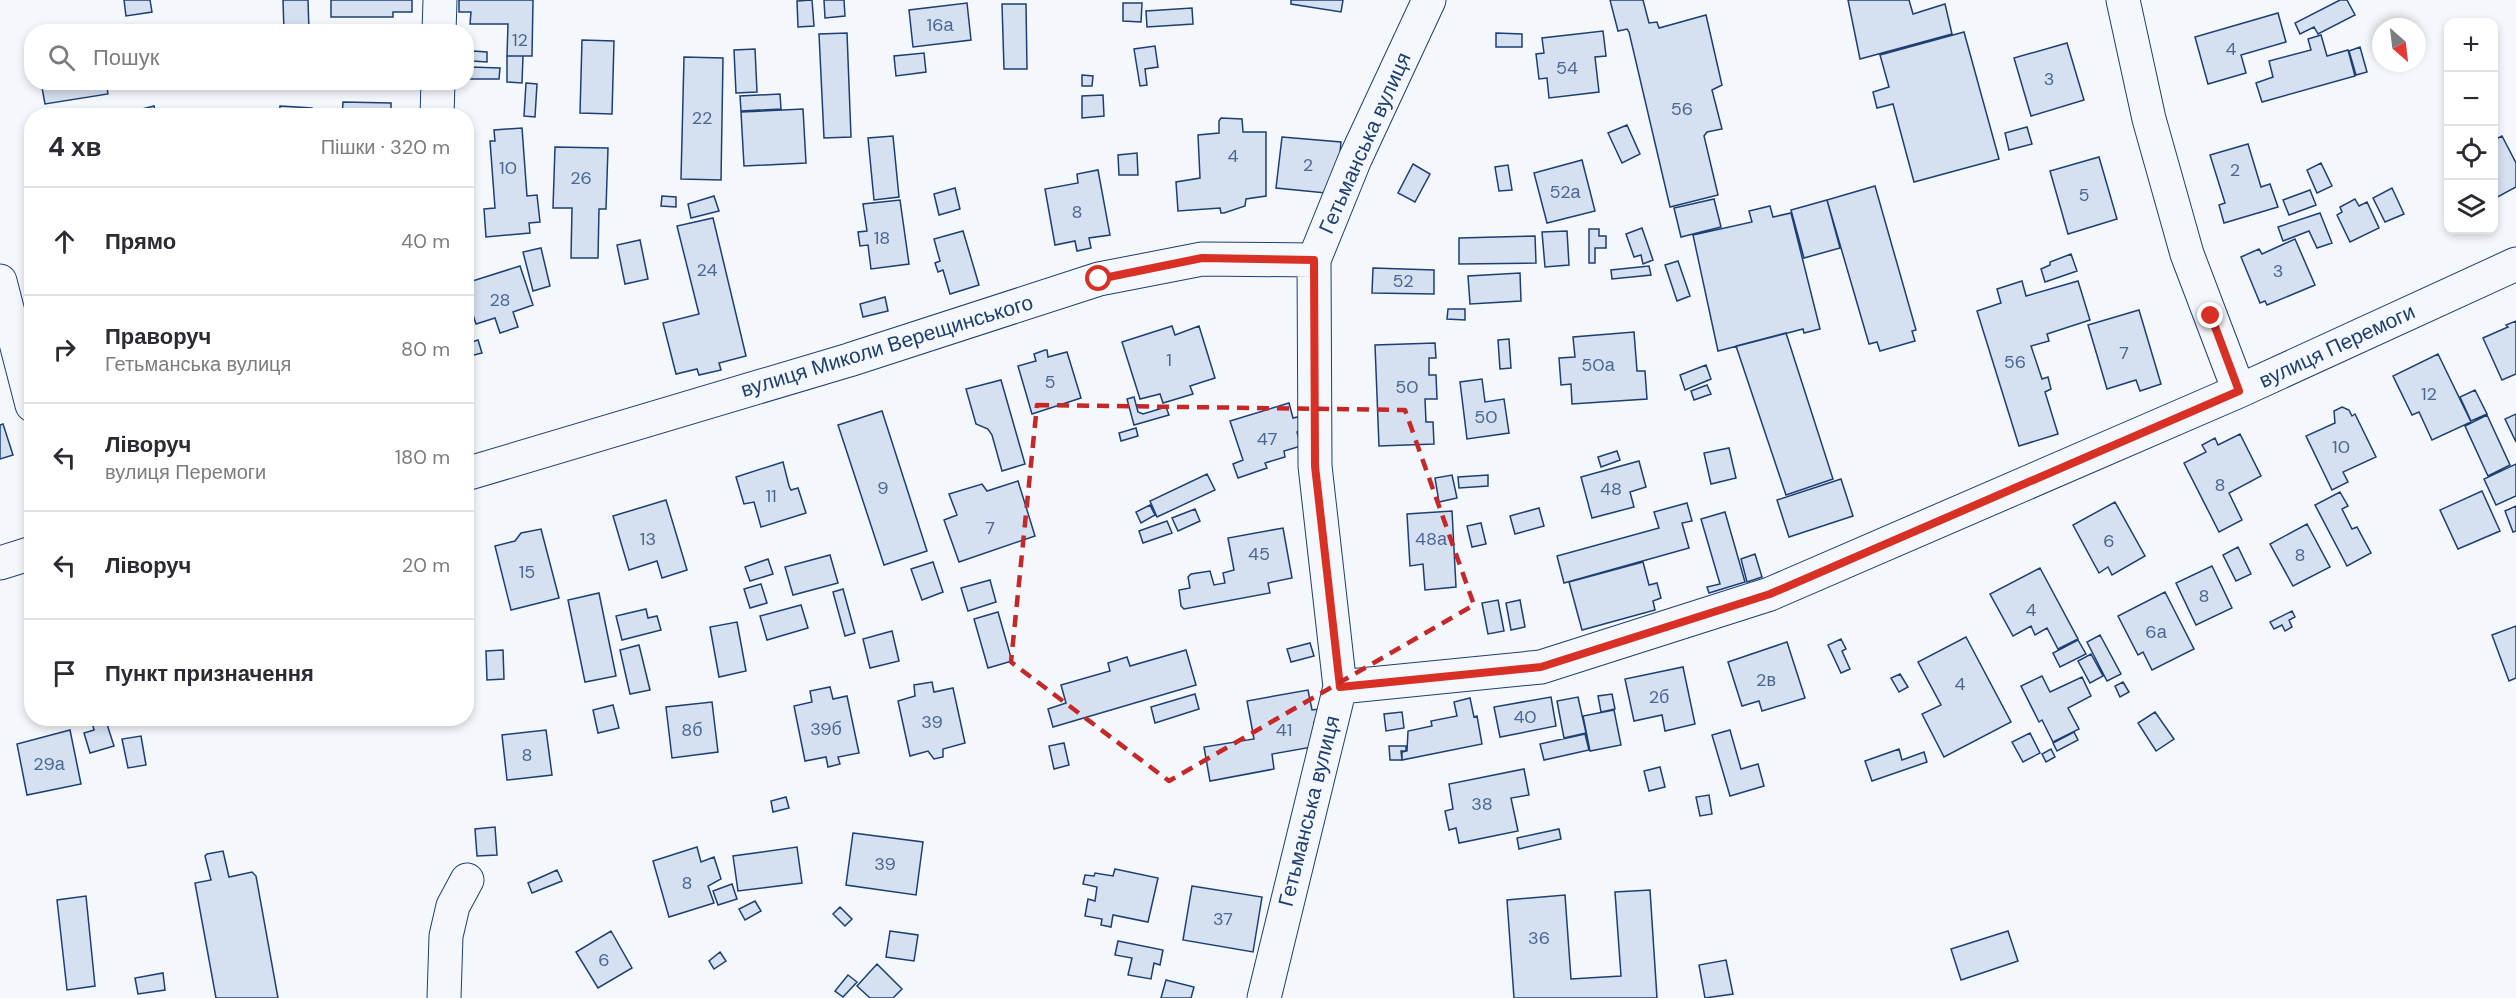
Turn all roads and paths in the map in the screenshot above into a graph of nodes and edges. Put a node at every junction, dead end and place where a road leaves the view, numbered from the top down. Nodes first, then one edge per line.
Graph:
1 (440, 0) edge
2 (1429, 0) edge
3 (2124, 0) edge
4 (439, 24) edge
5 (438, 90) edge
6 (437, 108) edge
7 (1314, 260) junction
8 (2516, 264) edge
9 (0, 281) edge
10 (24, 374) edge
11 (2239, 391) junction
12 (474, 472) edge
13 (24, 554) edge
14 (0, 562) edge
15 (1340, 687) junction
16 (467, 880) dead end
17 (444, 998) edge
18 (1264, 998) edge

1 - 4 street
2 - 7 street, Гетьманська вулиця
3 - 11 street
5 - 6 street
7 - 12 street, вулиця Миколи Верещинського
7 - 15 street, Гетьманська вулиця
8 - 11 street, вулиця Перемоги
9 - 10 street
11 - 15 street, вулиця Перемоги
13 - 14 street
15 - 18 street, Гетьманська вулиця
16 - 17 street

